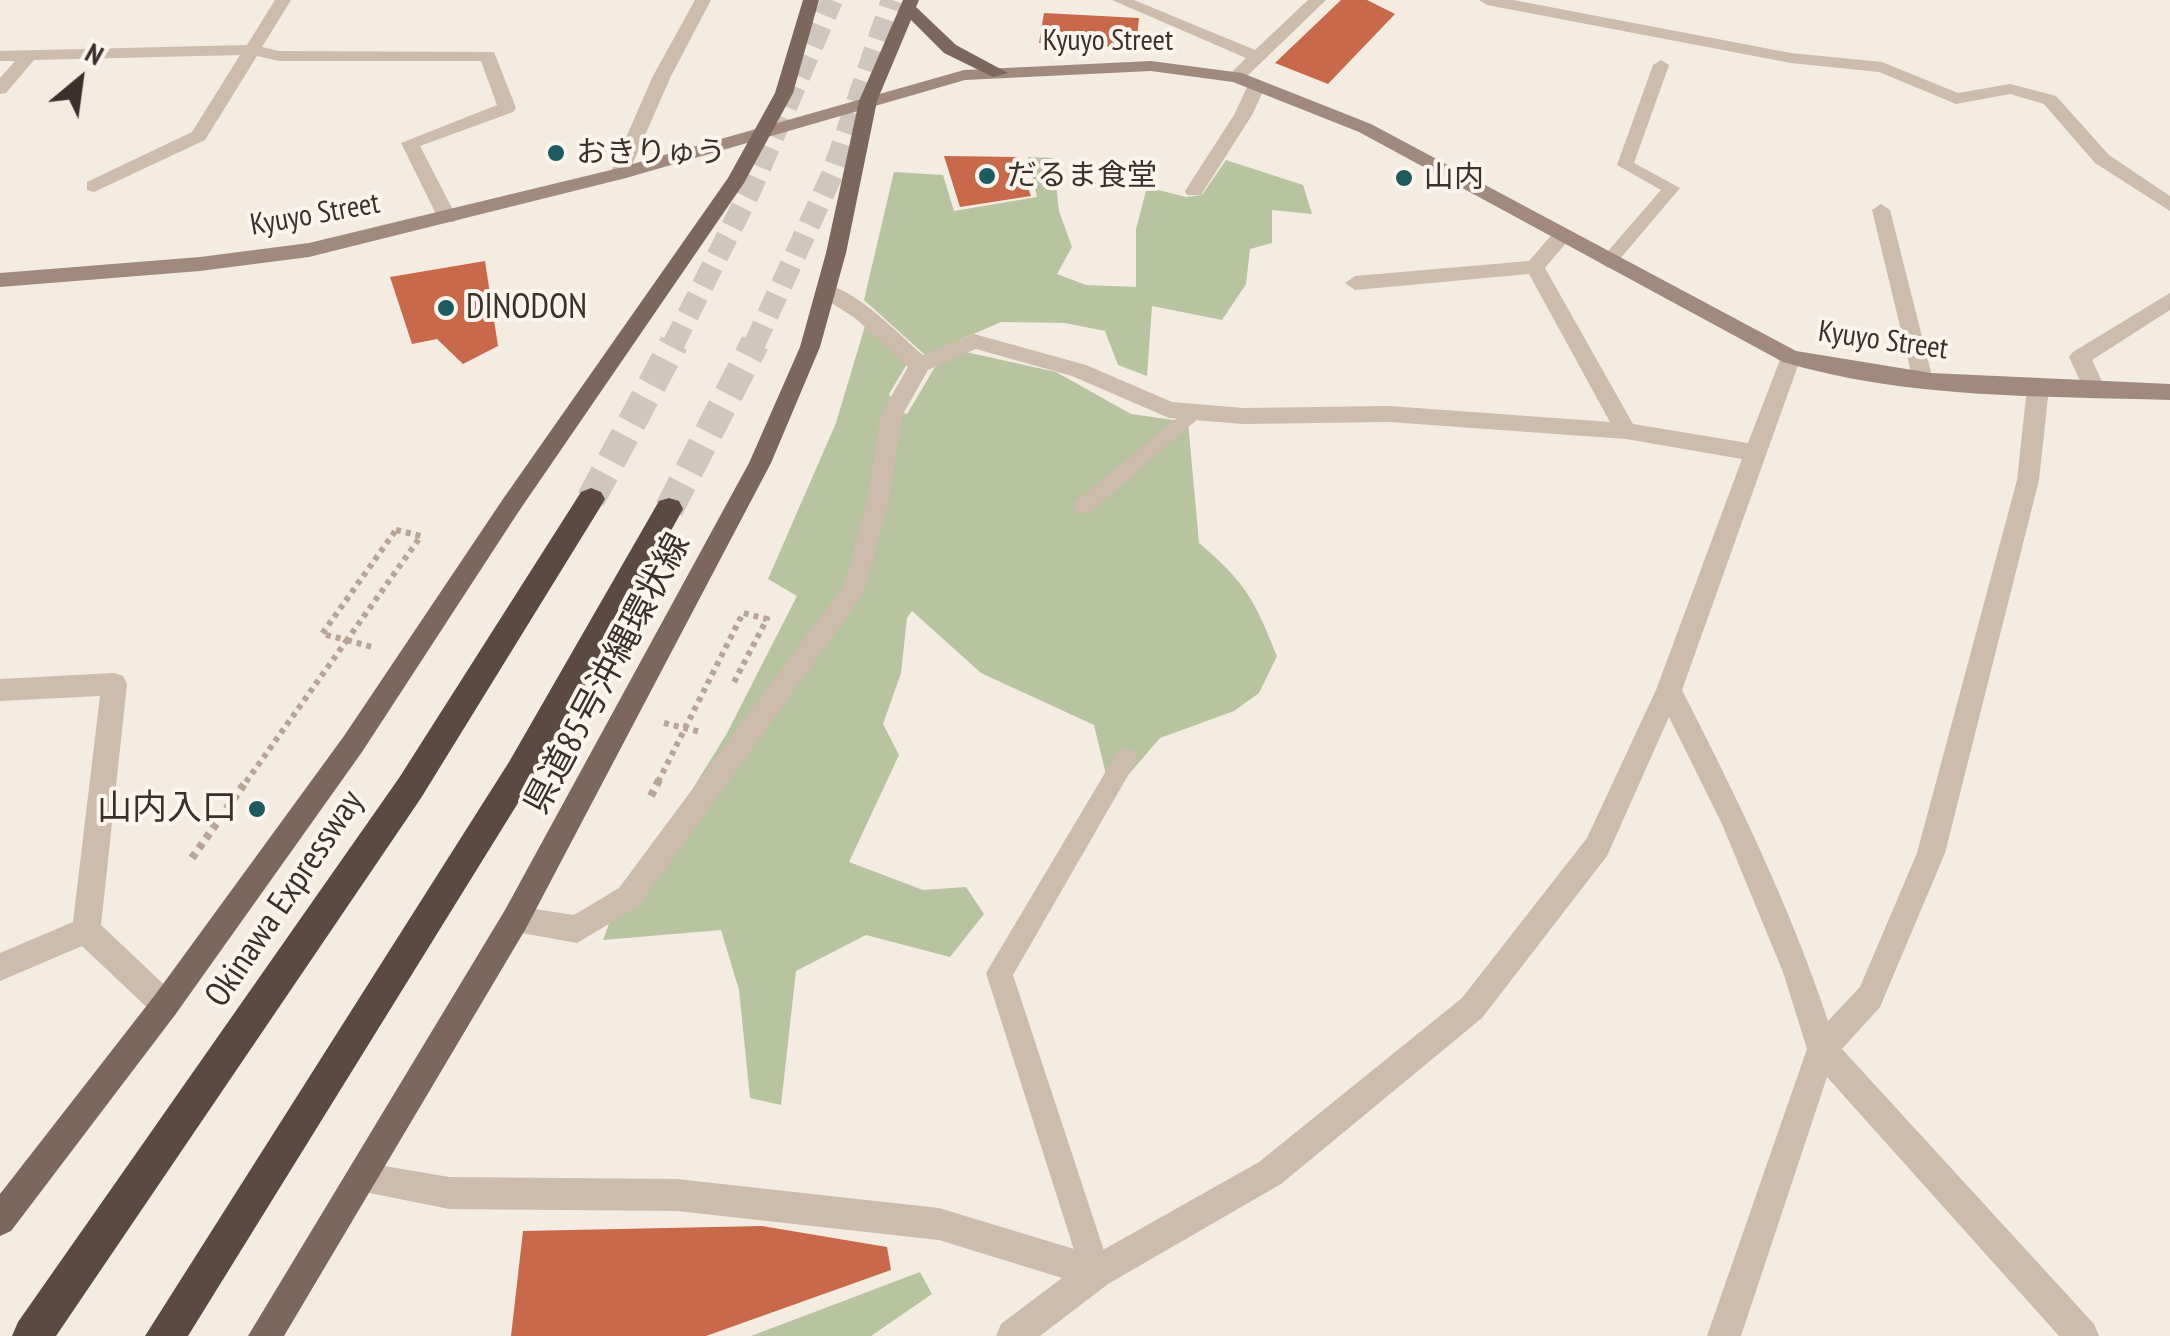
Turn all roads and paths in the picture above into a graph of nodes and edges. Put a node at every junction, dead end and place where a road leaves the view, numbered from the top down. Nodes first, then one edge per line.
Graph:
1 (283, 0) edge
2 (703, 0) edge
3 (811, 0) edge
4 (1120, 0) edge
5 (1318, 0) edge
6 (1487, 0) edge
7 (909, 3) edge
8 (251, 50) junction
9 (0, 56) edge
10 (29, 56) junction
11 (1255, 56) junction
12 (1661, 65) dead end
13 (999, 73) junction
14 (1236, 77) junction
15 (1257, 85) junction
16 (0, 90) edge
17 (868, 101) junction
18 (764, 130) junction
19 (619, 174) junction
20 (94, 186) dead end
21 (1194, 191) dead end
22 (2170, 205) edge
23 (1881, 210) dead end
24 (447, 218) junction
25 (1562, 236) junction
26 (1608, 262) junction
27 (1535, 267) junction
28 (0, 280) edge
29 (1355, 283) dead end
30 (827, 291) junction
31 (2170, 300) edge
32 (1790, 356) junction
33 (920, 365) junction
34 (1923, 380) junction
35 (2038, 388) junction
36 (2095, 390) junction
37 (2170, 392) edge
38 (1193, 412) junction
39 (1626, 431) junction
40 (1755, 453) junction
41 (591, 499) tunnel mouth
42 (1083, 507) dead end
43 (669, 509) tunnel mouth
44 (322, 634) dead end
45 (0, 690) edge
46 (1669, 690) junction
47 (724, 701) dead end
48 (1126, 758) dead end
49 (645, 806) dead end
50 (192, 858) dead end
51 (515, 920) junction
52 (86, 930) junction
53 (0, 967) edge
54 (166, 1005) junction
55 (1822, 1049) junction
56 (361, 1178) junction
57 (0, 1220) edge
58 (1096, 1272) junction
59 (32, 1336) edge
60 (166, 1336) edge
61 (265, 1336) edge
62 (1013, 1336) edge
63 (1724, 1336) edge
64 (2082, 1336) edge

1 - 8 street
2 - 19 street
3 - 18 main road
4 - 11 street
5 - 11 street
6 - 22 street
7 - 13 main road
7 - 17 main road, 県道85号沖縄環状線
8 - 10 street
8 - 20 street
8 - 24 street
9 - 10 street
10 - 16 street
11 - 14 street
12 - 26 lane
13 - 14 main road, Kyuyo Street
13 - 17 main road, Kyuyo Street
14 - 15 main road, Kyuyo Street
15 - 21 street
15 - 25 main road, Kyuyo Street
17 - 18 main road, Kyuyo Street
17 - 30 main road, 県道85号沖縄環状線
18 - 19 main road, Kyuyo Street
18 - 54 main road
19 - 24 main road, Kyuyo Street
23 - 34 lane
24 - 28 main road, Kyuyo Street
25 - 26 main road, Kyuyo Street
25 - 27 street
26 - 32 main road, Kyuyo Street
27 - 29 street
27 - 39 street
30 - 33 street
30 - 51 main road, 県道85号沖縄環状線
31 - 36 street
32 - 34 main road, Kyuyo Street
32 - 40 street
33 - 38 street
33 - 51 street
34 - 35 main road, Kyuyo Street
35 - 36 main road, Kyuyo Street
35 - 55 street
36 - 37 main road, Kyuyo Street
38 - 39 street
38 - 42 lane
39 - 40 street
40 - 46 street
41 - 59 highway, Okinawa Expressway
43 - 60 highway
44 - 50 path
45 - 52 street
46 - 55 street
46 - 58 street
47 - 49 path
48 - 58 lane
51 - 56 main road, 県道85号沖縄環状線
52 - 53 street
52 - 54 street
54 - 57 main road
55 - 63 street
55 - 64 street
56 - 58 street
56 - 61 main road, 県道85号沖縄環状線
58 - 62 street

